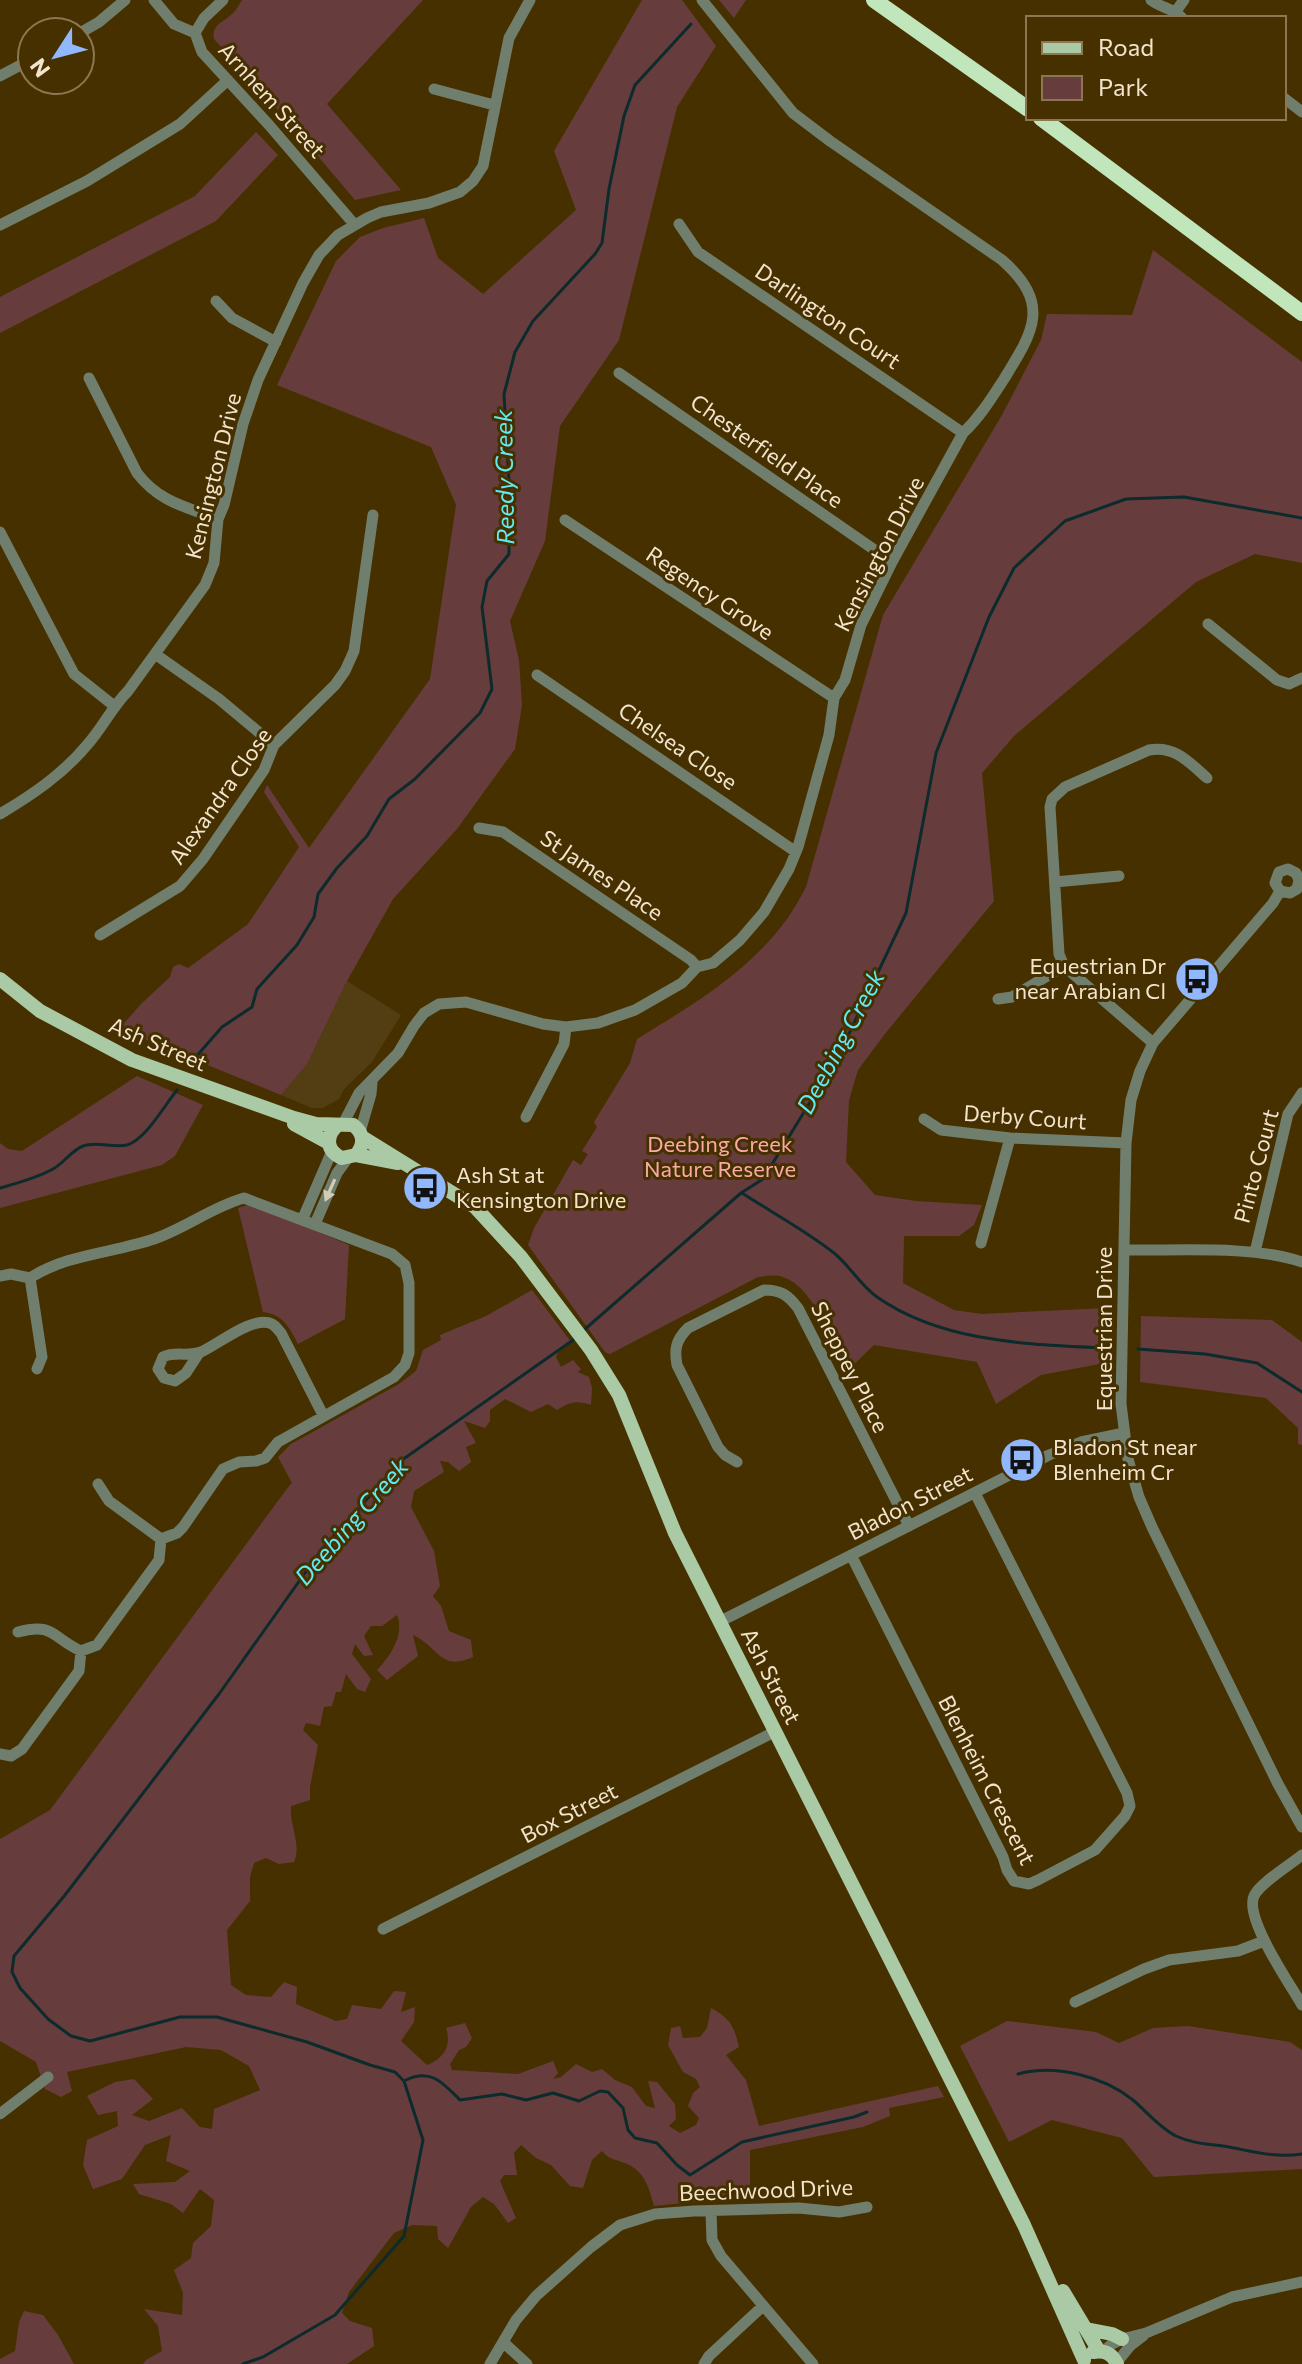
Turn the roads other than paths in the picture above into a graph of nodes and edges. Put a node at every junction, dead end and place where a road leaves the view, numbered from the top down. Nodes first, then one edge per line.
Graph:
1 (125, 0) edge
2 (154, 0) edge
3 (223, 0) edge
4 (530, 0) edge
5 (702, 0) edge
6 (874, 0) edge
7 (1151, 0) edge
8 (1184, 0) edge
9 (1179, 14) edge
10 (96, 24) edge
11 (195, 33) junction
12 (228, 80) junction
13 (434, 89) dead end
14 (1286, 100) edge
15 (494, 105) junction
16 (1026, 108) edge
17 (1302, 112) edge
18 (1044, 120) edge
19 (354, 224) junction
20 (679, 224) dead end
21 (0, 225) edge
22 (216, 301) dead end
23 (1302, 313) edge
24 (276, 342) junction
25 (619, 373) dead end
26 (89, 378) dead end
27 (963, 433) junction
28 (373, 515) dead end
29 (218, 519) junction
30 (565, 520) dead end
31 (0, 532) edge
32 (892, 562) junction
33 (1208, 624) dead end
34 (155, 654) junction
35 (537, 675) dead end
36 (1302, 678) edge
37 (834, 698) junction
38 (113, 705) junction
39 (274, 745) junction
40 (1207, 778) dead end
41 (0, 814) edge
42 (479, 828) dead end
43 (796, 852) junction
44 (1299, 870) edge
45 (1119, 876) dead end
46 (1055, 882) junction
47 (1280, 891) junction
48 (1300, 891) edge
49 (100, 935) dead end
50 (1064, 966) junction
51 (697, 967) junction
52 (0, 979) edge
53 (0, 991) edge
54 (998, 999) dead end
55 (40, 1011) junction
56 (566, 1027) junction
57 (1153, 1043) junction
58 (372, 1082) junction
59 (1302, 1093) edge
60 (263, 1108) junction
61 (526, 1117) dead end
62 (924, 1119) dead end
63 (340, 1125) junction
64 (361, 1135) junction
65 (1010, 1138) junction
66 (1126, 1143) junction
67 (330, 1147) junction
68 (352, 1156) junction
69 (411, 1166) junction
70 (303, 1218) junction
71 (315, 1224) junction
72 (981, 1243) dead end
73 (1124, 1250) junction
74 (1255, 1252) junction
75 (1302, 1262) edge
76 (0, 1276) edge
77 (30, 1278) junction
78 (199, 1353) dead end
79 (37, 1369) dead end
80 (323, 1415) junction
81 (1124, 1433) junction
82 (737, 1462) dead end
83 (98, 1484) dead end
84 (975, 1493) junction
85 (909, 1526) junction
86 (161, 1539) junction
87 (851, 1555) junction
88 (719, 1622) junction
89 (18, 1632) dead end
90 (81, 1651) junction
91 (774, 1732) junction
92 (0, 1754) edge
93 (1302, 1827) edge
94 (1302, 1855) edge
95 (383, 1929) dead end
96 (1264, 1941) junction
97 (1075, 2002) dead end
98 (1302, 2005) edge
99 (48, 2077) dead end
100 (0, 2114) edge
101 (867, 2207) dead end
102 (711, 2211) junction
103 (1036, 2251) junction
104 (1302, 2282) edge
105 (763, 2306) junction
106 (1086, 2329) junction
107 (1146, 2333) junction
108 (1122, 2339) junction
109 (503, 2342) junction
110 (1102, 2351) junction
111 (1083, 2362) edge
112 (1117, 2363) edge
113 (490, 2364) edge
114 (527, 2364) edge
115 (704, 2364) edge
116 (813, 2364) edge

1 - 10 street
2 - 11 street
3 - 11 street, Arnhem Street
4 - 15 street, Kensington Drive
5 - 27 street, Kensington Drive
6 - 16 highway
7 - 9 street
8 - 9 street
11 - 12 street, Arnhem Street
12 - 19 street, Arnhem Street
12 - 21 street
13 - 15 street
14 - 17 street
15 - 19 street, Kensington Drive
18 - 23 highway
19 - 24 street, Kensington Drive
20 - 27 street, Darlington Court
22 - 24 street
24 - 29 street, Kensington Drive
25 - 32 street, Chesterfield Place
26 - 29 street
27 - 32 street, Kensington Drive
28 - 39 street, Alexandra Close
29 - 34 street, Kensington Drive
30 - 37 street, Regency Grove
31 - 38 street
32 - 37 street, Kensington Drive
33 - 36 street
34 - 38 street, Kensington Drive
34 - 39 street
35 - 43 street, Chelsea Close
37 - 43 street, Kensington Drive
38 - 41 street, Kensington Drive
39 - 49 street, Alexandra Close
40 - 46 street
42 - 51 street, St James Place
43 - 51 street, Kensington Drive
44 - 47 street
44 - 48 street
45 - 46 street
46 - 50 street
47 - 48 street
47 - 57 street, Equestrian Drive
50 - 54 street
50 - 57 street
51 - 56 street, Kensington Drive
52 - 55 main road, Ash Street
53 - 55 main road, Ash Street
55 - 60 main road, Ash Street
56 - 58 street, Kensington Drive
56 - 61 street
57 - 66 street, Equestrian Drive
58 - 63 street, Kensington Drive
58 - 64 street, Kensington Drive
59 - 74 street, Pinto Court
60 - 63 main road, Ash Street
60 - 67 main road, Ash Street
62 - 65 street, Derby Court
63 - 64 main road
63 - 67 main road
64 - 68 main road
64 - 69 main road, Ash Street
65 - 66 street, Derby Court
65 - 72 street
66 - 73 street, Equestrian Drive
67 - 68 main road
67 - 70 street
68 - 69 main road, Ash Street
68 -> 71 street
69 - 88 main road, Ash Street
70 - 71 street
70 - 77 street
71 - 80 street
73 - 74 street
73 - 81 street, Equestrian Drive
74 - 75 street
76 - 77 street
77 - 79 street
78 - 80 street
80 - 86 street
81 - 84 street, Bladon Street
81 - 93 street, Equestrian Drive
82 - 85 street, Sheppey Place
83 - 86 street
84 - 85 street, Bladon Street
84 - 87 street, Blenheim Crescent
85 - 87 street, Bladon Street
86 - 90 street
87 - 88 street, Bladon Street
88 - 91 main road, Ash Street
89 - 90 street
90 - 92 street
91 - 95 street, Box Street
91 - 103 main road, Ash Street
94 - 96 street
96 - 97 street
96 - 98 street
99 - 100 street
101 - 102 street, Beechwood Drive
102 - 105 street
102 - 109 street, Beechwood Drive
103 - 106 main road, Ash Street
103 - 111 main road, Ash Street
104 - 107 street
105 - 115 street
105 - 116 street
106 - 108 main road
106 - 110 main road, Ash Street
107 - 108 street
107 - 112 street
108 - 110 street
109 - 113 street, Beechwood Drive
109 - 114 street
110 - 111 main road
110 - 112 main road, Ash Street

